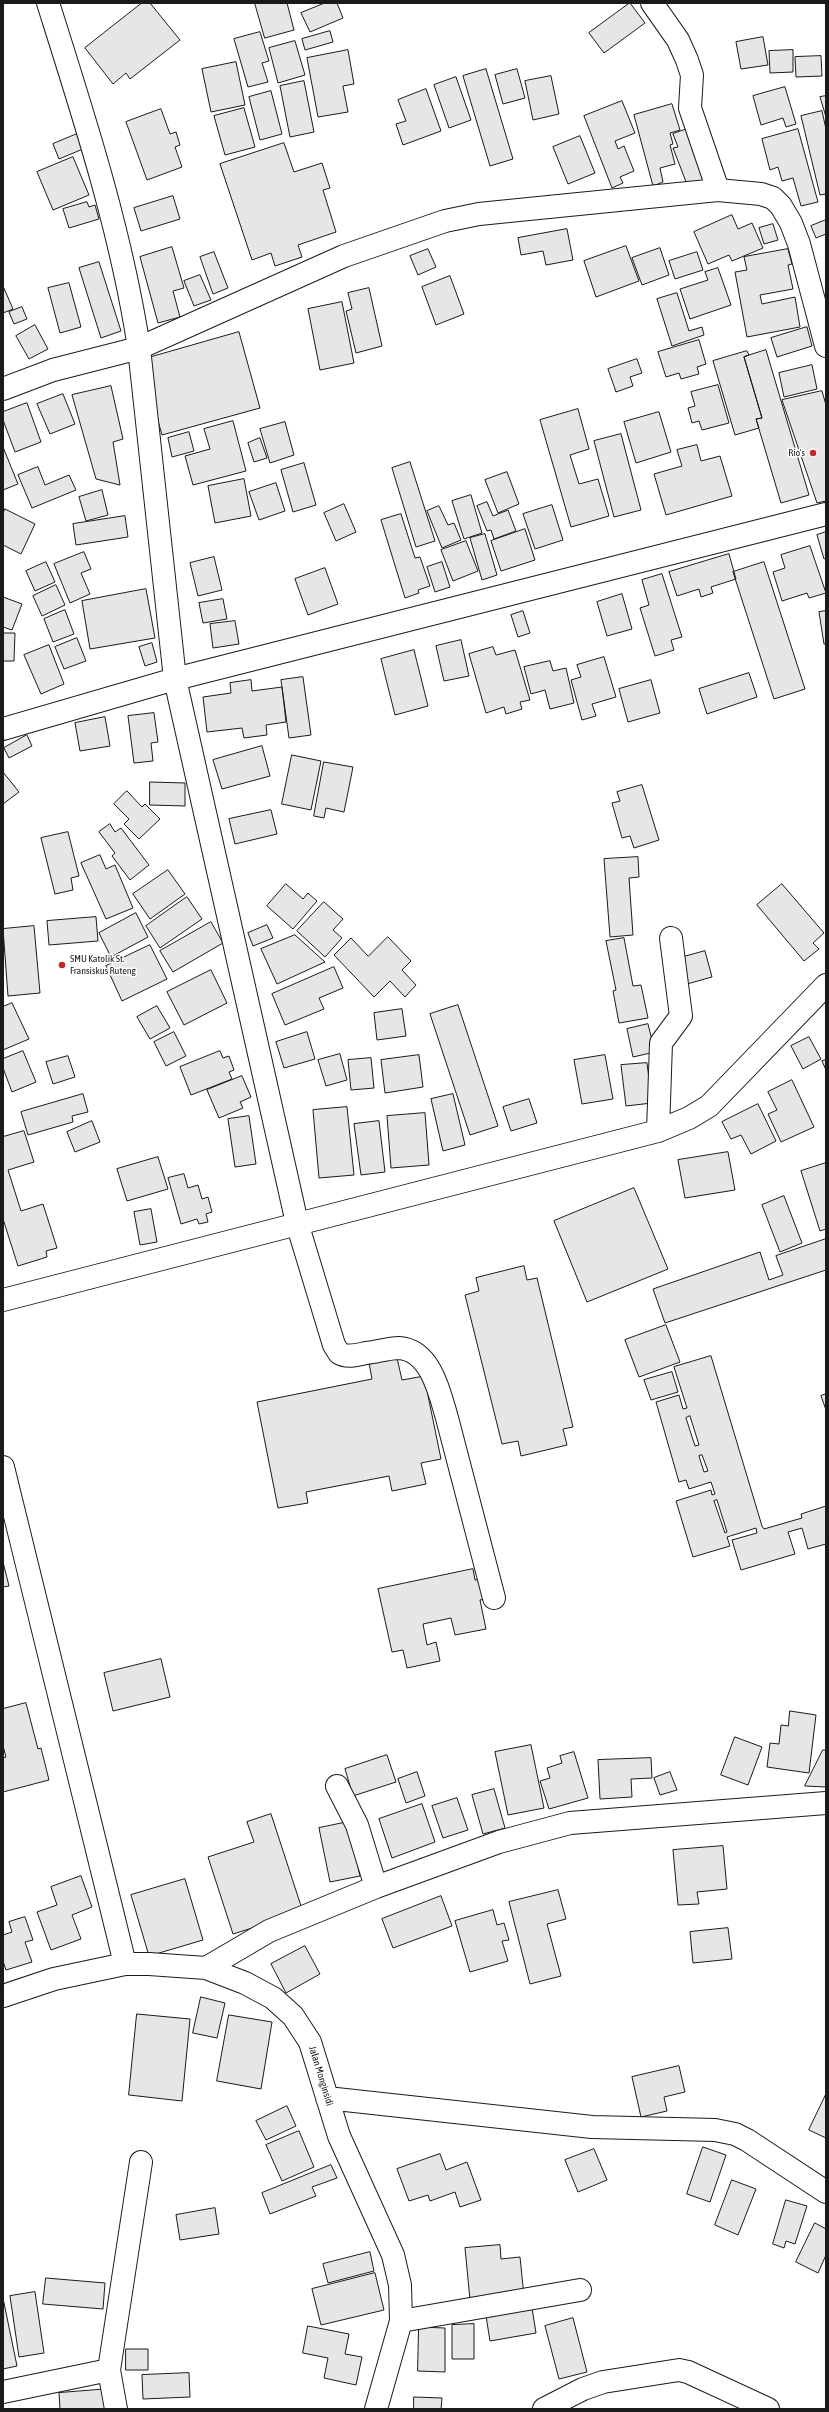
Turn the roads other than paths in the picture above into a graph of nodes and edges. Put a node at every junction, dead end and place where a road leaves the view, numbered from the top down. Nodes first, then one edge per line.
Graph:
1 (48, 3) edge
2 (652, 3) edge
3 (718, 190) junction
4 (826, 346) edge
5 (139, 348) junction
6 (3, 389) edge
7 (826, 514) edge
8 (175, 679) junction
9 (3, 729) edge
10 (671, 938) dead end
11 (826, 985) edge
12 (658, 1131) junction
13 (297, 1223) junction
14 (3, 1300) edge
15 (3, 1468) edge
16 (494, 1598) dead end
17 (337, 1786) dead end
18 (826, 1803) edge
19 (376, 1887) junction
20 (125, 1964) junction
21 (206, 1968) junction
22 (3, 1996) edge
23 (327, 2098) junction
24 (141, 2162) dead end
25 (826, 2192) edge
26 (580, 2290) dead end
27 (401, 2321) junction
28 (109, 2370) junction
29 (3, 2392) edge
30 (116, 2409) edge
31 (376, 2409) edge
32 (544, 2409) edge
33 (768, 2409) edge

1 - 5 street
2 - 3 street
3 - 4 street
3 - 5 street
5 - 6 street
5 - 8 street
7 - 8 street
8 - 9 street
8 - 13 street
10 - 12 street
11 - 12 street
12 - 13 street
13 - 14 street
13 - 16 street
15 - 20 street
17 - 19 street
18 - 19 street
19 - 21 street
20 - 21 street, Jalan Monginsidi
20 - 22 street, Jalan Monginsidi
21 - 23 street, Jalan Monginsidi
23 - 25 street
23 - 27 street, Jalan Monginsidi
24 - 28 street
26 - 27 street
27 - 31 street, Jalan Monginsidi
28 - 29 street
28 - 30 street
32 - 33 street

